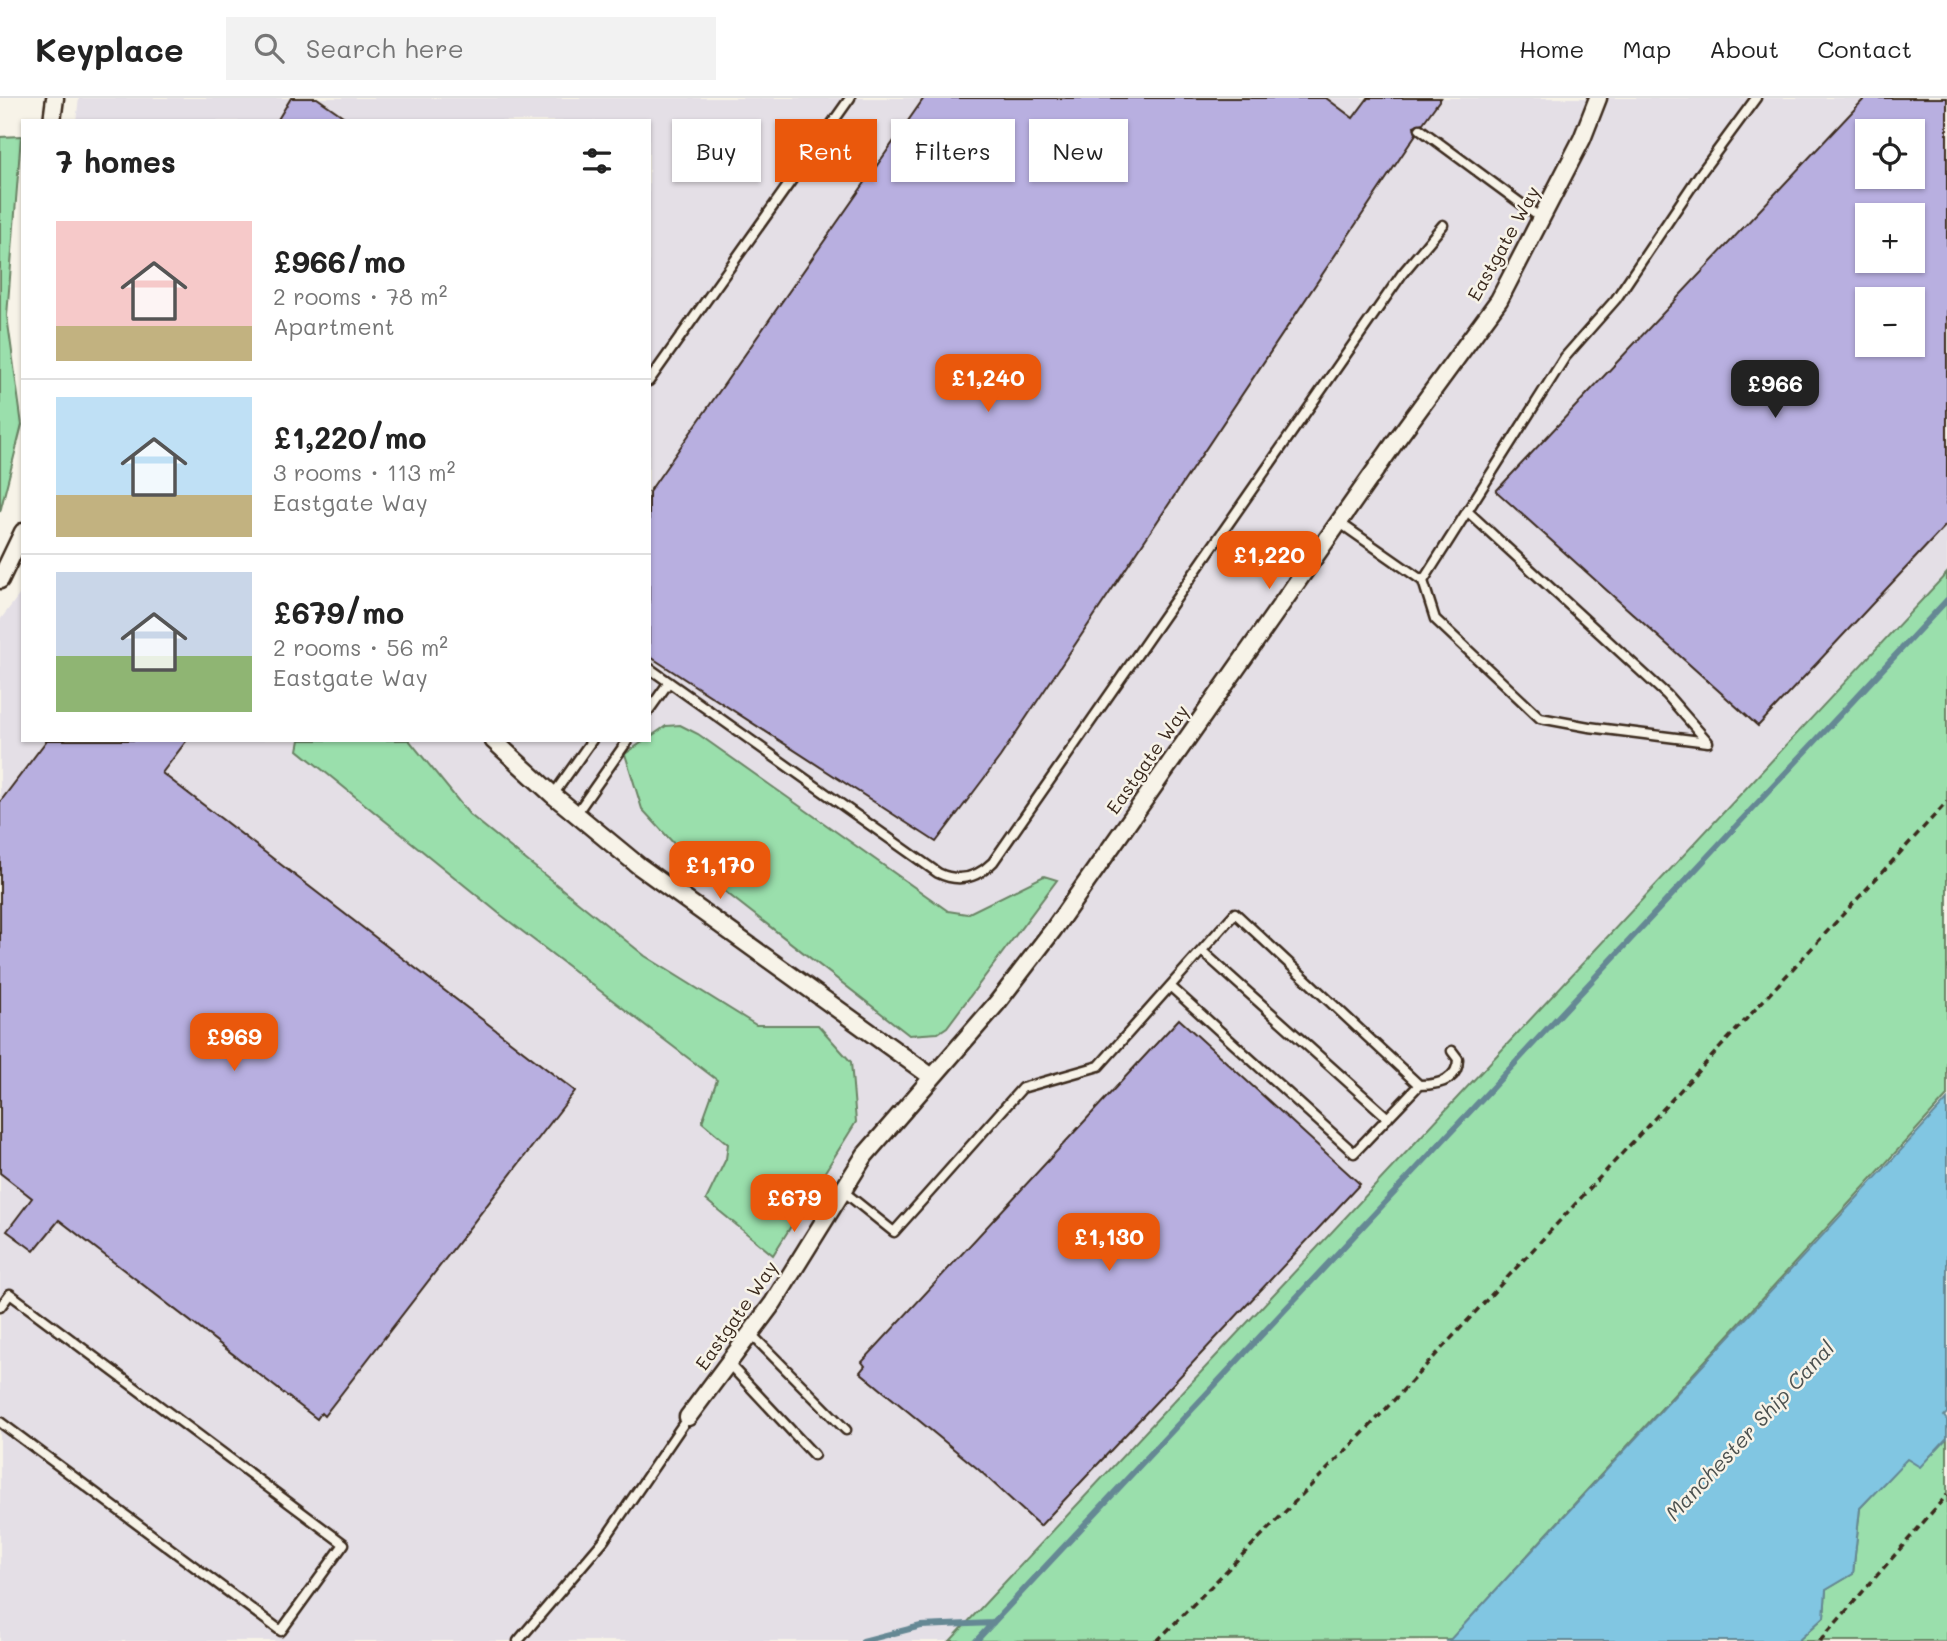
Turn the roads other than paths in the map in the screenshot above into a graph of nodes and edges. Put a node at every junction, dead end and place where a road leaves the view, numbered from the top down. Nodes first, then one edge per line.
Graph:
1 (55, 98) edge
2 (849, 98) edge
3 (1598, 98) edge
4 (1756, 98) edge
5 (52, 119) edge
6 (1420, 129) dead end
7 (1542, 219) junction
8 (1443, 225) dead end
9 (651, 379) edge
10 (1468, 511) junction
11 (1340, 523) junction
12 (21, 536) edge
13 (0, 580) edge
14 (1423, 581) junction
15 (651, 669) edge
16 (668, 682) junction
17 (651, 707) edge
18 (495, 742) edge
19 (591, 742) edge
20 (627, 742) edge
21 (553, 795) junction
22 (576, 814) junction
23 (1202, 951) junction
24 (1170, 986) junction
25 (1452, 1051) dead end
26 (932, 1077) junction
27 (1419, 1085) junction
28 (1388, 1118) junction
29 (842, 1191) junction
30 (0, 1307) edge
31 (751, 1335) junction
32 (729, 1364) junction
33 (688, 1417) joint
34 (0, 1422) edge
35 (846, 1430) dead end
36 (814, 1455) dead end
37 (518, 1641) edge

1 - 5 street
2 - 9 lane
3 - 7 street, Eastgate Way
4 - 10 lane
6 - 7 lane
7 - 11 street, Eastgate Way
8 - 16 lane
10 - 14 lane
10 - 14 lane
11 - 14 lane
11 - 26 street, Eastgate Way
12 - 13 street
15 - 16 lane
16 - 17 lane
18 - 21 street
19 - 21 lane
20 - 22 lane
21 - 22 street
22 - 26 street
23 - 24 lane
23 - 27 lane
23 - 28 lane
24 - 28 lane
24 - 29 lane
25 - 27 lane
26 - 29 street, Eastgate Way
27 - 28 lane
29 - 31 street, Eastgate Way
30 - 34 lane
31 - 32 street, Eastgate Way
31 - 35 lane
32 - 33 street, Eastgate Way
32 - 36 lane
33 - 37 lane

